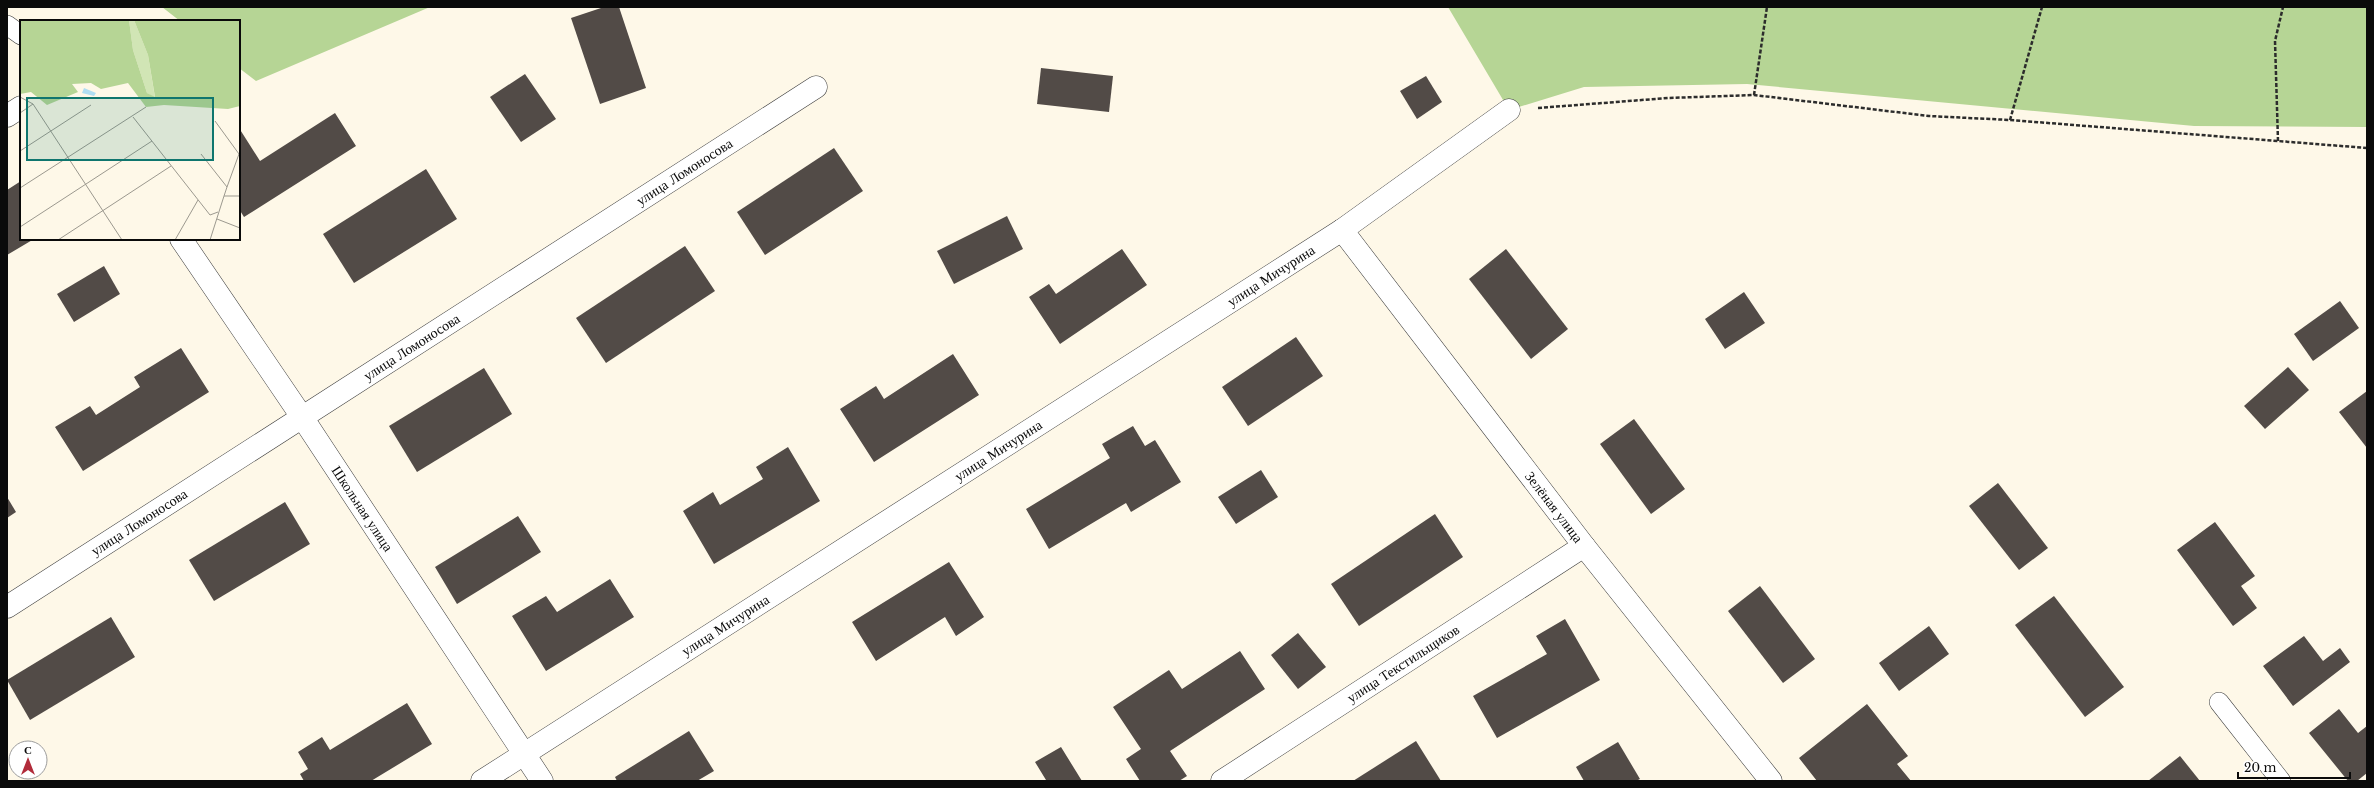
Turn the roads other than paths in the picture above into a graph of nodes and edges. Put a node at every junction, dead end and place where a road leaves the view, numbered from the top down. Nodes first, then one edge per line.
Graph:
1 (7, 25) edge
2 (20, 34) edge
3 (816, 87) dead end
4 (20, 108) edge
5 (1509, 110) road end
6 (7, 116) edge
7 (1342, 230) junction
8 (181, 240) edge
9 (302, 417) junction
10 (1584, 546) junction
11 (7, 607) edge
12 (2219, 702) dead end
13 (525, 754) junction
14 (482, 781) edge
15 (542, 781) edge
16 (1222, 781) edge
17 (1771, 781) edge
18 (2281, 781) edge

1 - 2 lane
3 - 9 street, улица Ломоносова
4 - 6 street
5 - 7 street, улица Мичурина
7 - 10 street, Зелёная улица
7 - 13 street, улица Мичурина
8 - 9 street, Школьная улица
9 - 11 street, улица Ломоносова
9 - 13 street, Школьная улица
10 - 16 street, улица Текстильщиков
10 - 17 street, Зелёная улица
12 - 18 lane
13 - 14 street, улица Мичурина
13 - 15 street, Школьная улица

